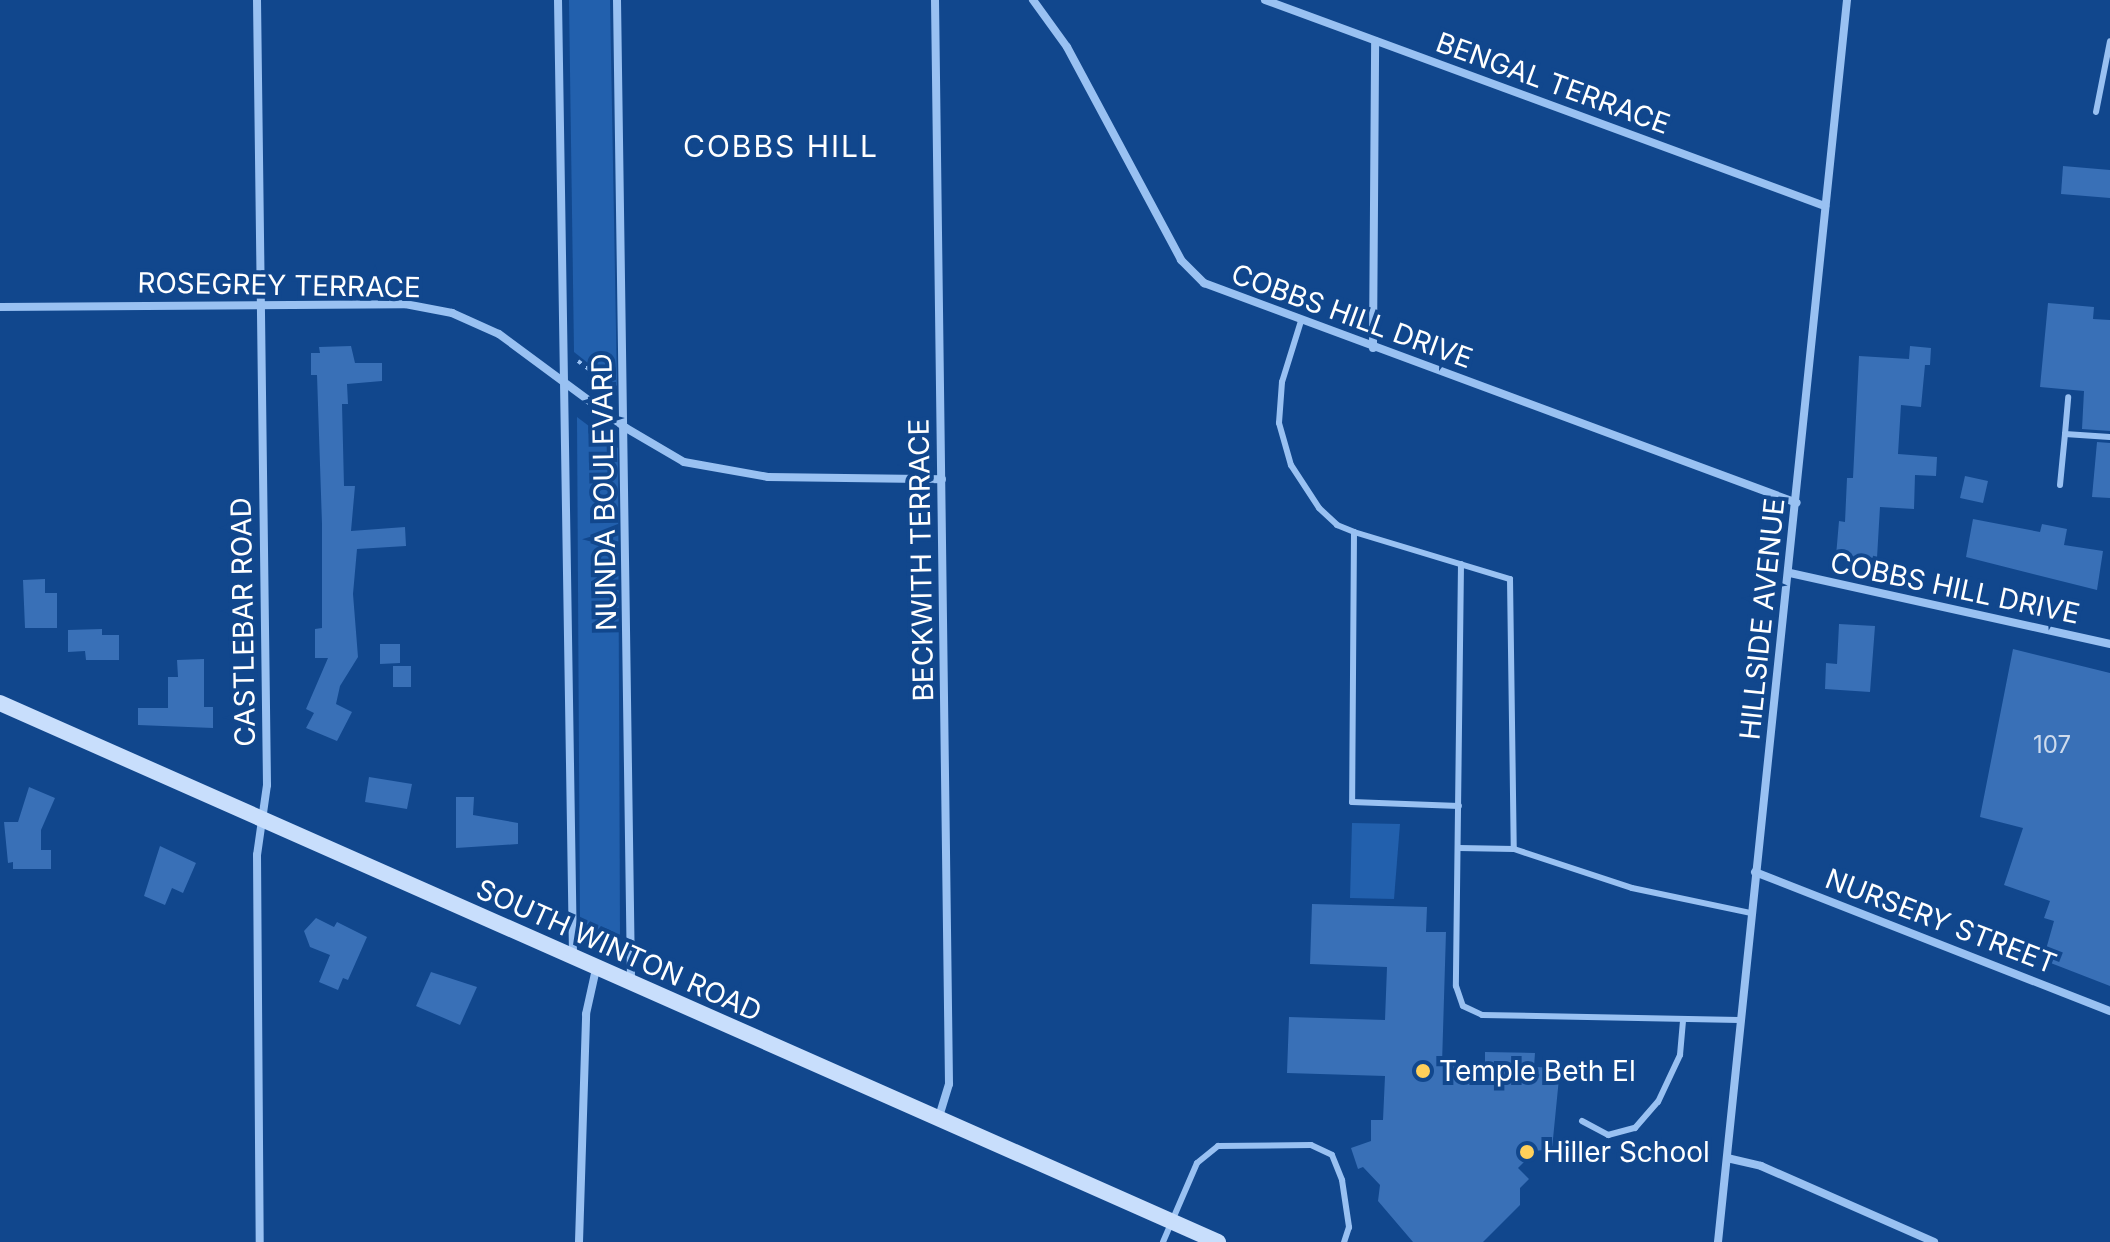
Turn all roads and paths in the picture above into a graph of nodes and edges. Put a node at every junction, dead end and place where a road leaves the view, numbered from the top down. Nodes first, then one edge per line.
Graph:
1 (257, 0) edge
2 (558, 0) edge
3 (617, 0) edge
4 (935, 0) edge
5 (1033, 0) edge
6 (1265, 0) edge
7 (1847, 0) edge
8 (1375, 41) junction
9 (2110, 41) edge
10 (2096, 112) dead end
11 (1825, 206) junction
12 (261, 303) junction
13 (0, 307) edge
14 (1301, 321) junction
15 (1373, 348) junction
16 (576, 359) dead end
17 (563, 382) junction
18 (615, 389) dead end
19 (2068, 397) dead end
20 (626, 428) junction
21 (2065, 434) junction
22 (2110, 437) edge
23 (942, 479) junction
24 (2060, 485) dead end
25 (1797, 503) junction
26 (1354, 532) junction
27 (1461, 564) junction
28 (1790, 573) junction
29 (2110, 644) edge
30 (0, 703) edge
31 (1459, 806) junction
32 (264, 822) junction
33 (1459, 848) junction
34 (1514, 849) junction
35 (1755, 872) junction
36 (1751, 913) junction
37 (573, 959) junction
38 (596, 969) junction
39 (631, 983) junction
40 (2110, 1011) edge
41 (1683, 1019) junction
42 (1739, 1020) junction
43 (939, 1117) junction
44 (1582, 1121) dead end
45 (1727, 1158) junction
46 (1172, 1222) junction
47 (260, 1242) edge
48 (579, 1242) edge
49 (1163, 1242) edge
50 (1218, 1242) edge
51 (1344, 1242) edge
52 (1718, 1242) edge
53 (1934, 1242) edge

1 - 12 street, CASTLEBAR ROAD
2 - 17 street, NUNDA BOULEVARD
3 - 20 street, NUNDA BOULEVARD
4 - 23 street, BECKWITH TERRACE
5 - 14 street, COBBS HILL DRIVE
6 - 8 street, BENGAL TERRACE
7 - 11 street, HILLSIDE AVENUE
8 - 11 street, BENGAL TERRACE
8 - 15 street
9 - 10 lane
11 - 25 street, HILLSIDE AVENUE
12 - 13 street, ROSEGREY TERRACE
12 - 17 street, ROSEGREY TERRACE
12 - 32 street, CASTLEBAR ROAD
14 - 15 street, COBBS HILL DRIVE
14 - 26 lane
15 - 25 street, COBBS HILL DRIVE
16 - 18 path
17 - 20 street, ROSEGREY TERRACE
17 - 37 street, NUNDA BOULEVARD
19 - 21 lane
20 - 23 street, ROSEGREY TERRACE
20 - 39 street, NUNDA BOULEVARD
21 - 22 lane
21 - 24 lane
23 - 43 street, BECKWITH TERRACE
25 - 28 street, HILLSIDE AVENUE
26 - 27 lane
26 - 31 lane
27 - 31 lane
27 - 34 lane
28 - 29 street, COBBS HILL DRIVE
28 - 35 street, HILLSIDE AVENUE
30 - 32 main road, SOUTH WINTON ROAD
31 - 33 lane
32 - 37 main road, SOUTH WINTON ROAD
32 - 47 street, CASTLEBAR ROAD
33 - 34 lane
33 - 41 lane
34 - 36 lane
35 - 36 street, HILLSIDE AVENUE
35 - 40 street, NURSERY STREET
36 - 42 street, HILLSIDE AVENUE
37 - 38 main road, SOUTH WINTON ROAD
38 - 39 main road, SOUTH WINTON ROAD
38 - 48 street
39 - 43 main road, SOUTH WINTON ROAD
41 - 42 lane
41 - 44 lane
42 - 45 street, HILLSIDE AVENUE
43 - 46 main road, SOUTH WINTON ROAD
45 - 52 street, HILLSIDE AVENUE
45 - 53 street
46 - 49 lane
46 - 50 main road, SOUTH WINTON ROAD
46 - 51 lane

